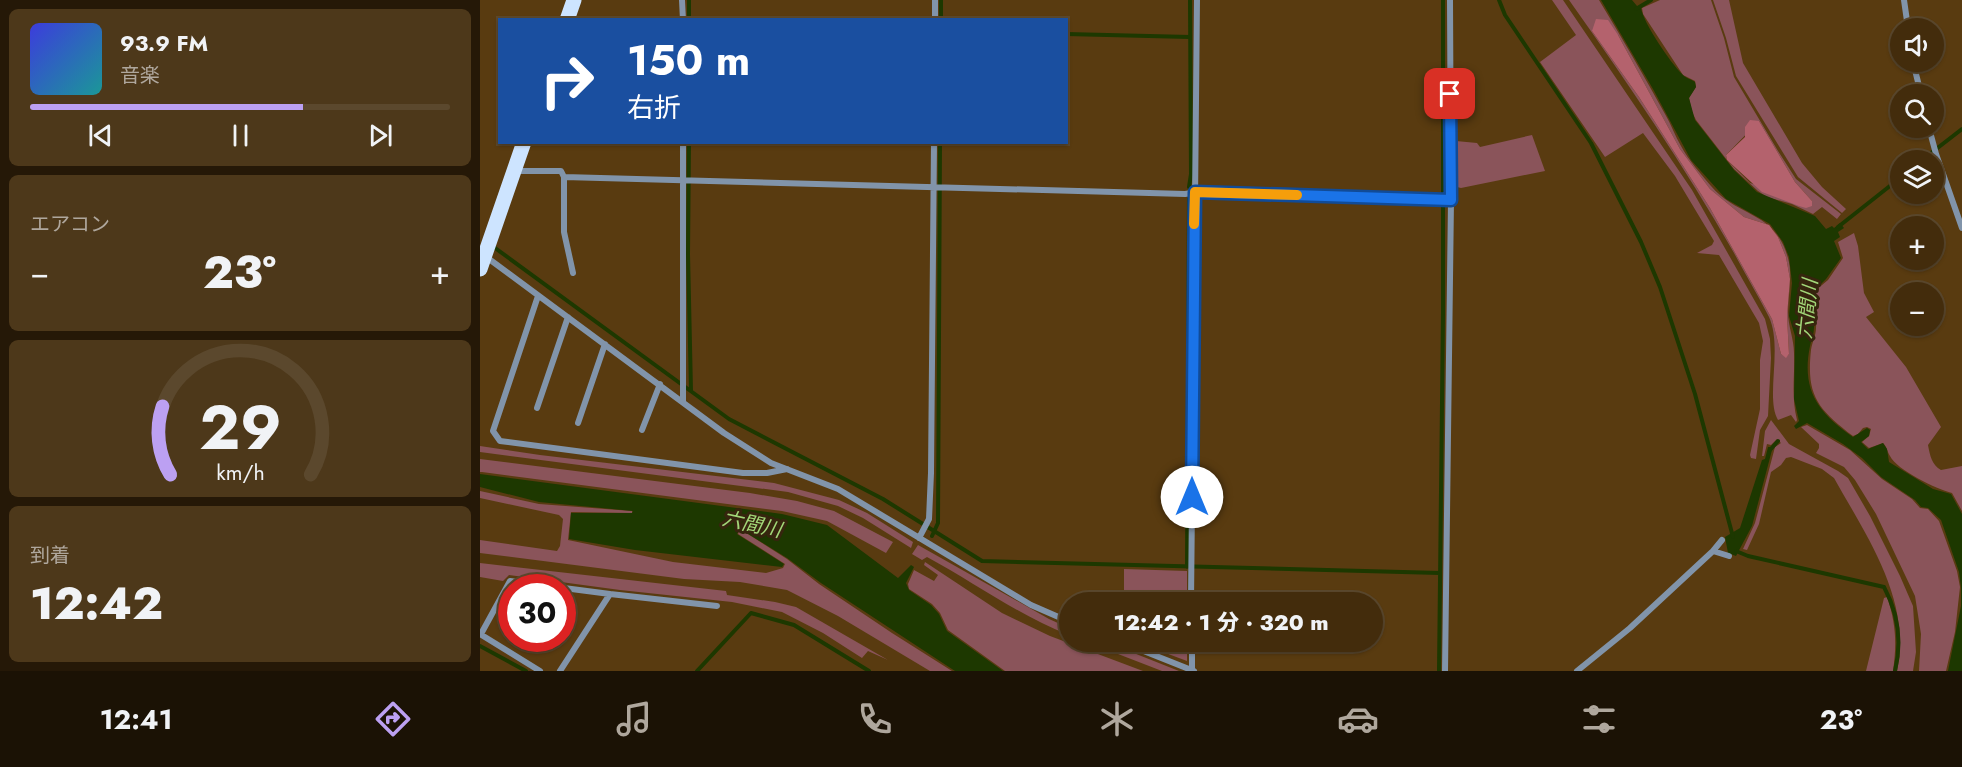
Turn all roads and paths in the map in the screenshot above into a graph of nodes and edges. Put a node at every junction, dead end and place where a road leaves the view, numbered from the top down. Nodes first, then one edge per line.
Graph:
1 (574, 0) edge
2 (682, 0) edge
3 (936, 0) edge
4 (1197, 0) edge
5 (1450, 0) edge
6 (1904, 0) edge
7 (568, 18) edge
8 (683, 18) edge
9 (935, 18) edge
10 (1907, 18) edge
11 (1932, 138) edge
12 (523, 144) edge
13 (682, 144) edge
14 (934, 144) edge
15 (515, 171) junction
16 (564, 177) junction
17 (686, 180) junction
18 (938, 188) junction
19 (1195, 192) junction
20 (1449, 200) junction
21 (1962, 228) edge
22 (484, 253) edge
23 (573, 273) dead end
24 (538, 296) junction
25 (568, 317) junction
26 (605, 344) junction
27 (660, 384) junction
28 (683, 402) junction
29 (537, 408) dead end
30 (578, 423) dead end
31 (642, 430) dead end
32 (788, 469) junction
33 (921, 534) junction
34 (1722, 540) dead end
35 (1713, 551) junction
36 (1729, 556) dead end
37 (1191, 592) edge
38 (610, 594) junction
39 (717, 606) dead end
40 (1059, 617) edge
41 (481, 634) edge
42 (1146, 652) edge
43 (1192, 652) edge
44 (540, 671) edge
45 (560, 671) edge
46 (1193, 671) edge
47 (1445, 671) edge
48 (1577, 671) edge

1 - 7 main road
2 - 8 street
3 - 9 street
4 - 19 street
5 - 20 street
6 - 10 street
11 - 21 street
12 - 15 main road
13 - 17 street
14 - 18 street
15 - 16 street
15 - 22 main road
16 - 17 street
16 - 23 street
17 - 18 street
17 - 28 street
18 - 19 street
18 - 33 street
19 - 20 street
19 - 37 street
20 - 47 street
22 - 24 street
24 - 25 street
24 - 32 street
25 - 26 street
25 - 29 street
26 - 27 street
26 - 30 street
27 - 28 street
27 - 31 street
28 - 32 street
32 - 33 street
33 - 40 street
34 - 35 street
35 - 36 street
35 - 48 street
38 - 39 street
38 - 41 street
38 - 45 street
41 - 44 street
42 - 46 street
43 - 46 street

